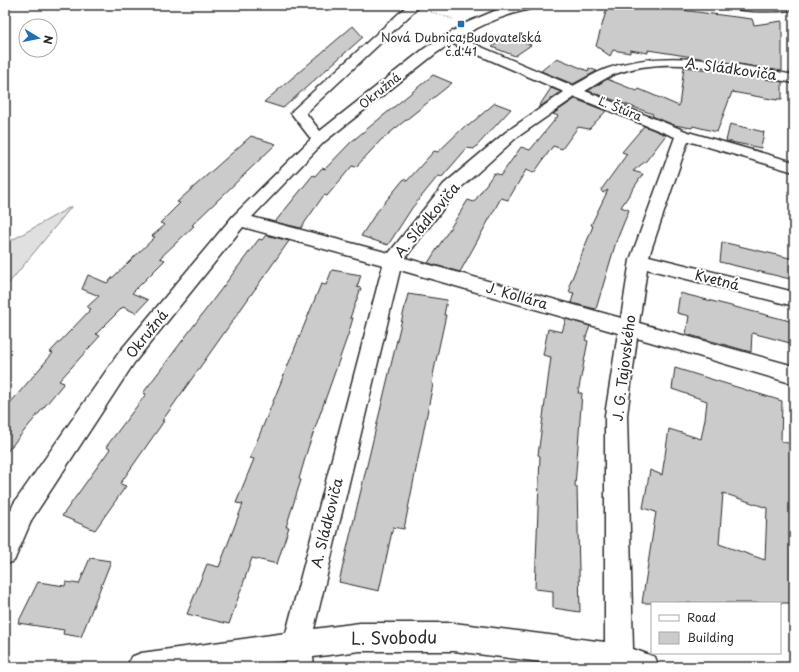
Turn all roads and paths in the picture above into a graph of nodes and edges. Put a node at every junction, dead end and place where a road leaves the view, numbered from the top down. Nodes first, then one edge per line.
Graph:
1 (415, 5) edge
2 (530, 5) edge
3 (735, 5) edge
4 (794, 6) edge
5 (470, 26) junction
6 (450, 38) junction
7 (794, 79) edge
8 (574, 91) junction
9 (683, 135) junction
10 (319, 139) junction
11 (794, 167) edge
12 (239, 220) junction
13 (639, 260) junction
14 (393, 261) junction
15 (794, 299) edge
16 (628, 328) junction
17 (794, 375) edge
18 (5, 552) edge
19 (298, 656) edge
20 (619, 658) junction
21 (141, 667) edge
22 (645, 667) edge

1 - 5 path
1 - 10 street
2 - 5 street, Okružná
3 - 4 street
5 - 6 street, Okružná
6 - 8 street, Ľ. Štúra
6 - 10 street, Okružná
7 - 8 street, A. Sládkoviča
8 - 9 street, Ľ. Štúra
8 - 14 street, A. Sládkoviča
9 - 11 street, Ľ. Štúra
9 - 13 street, J. G. Tajovského
10 - 12 street, Okružná
12 - 14 street, J. Kollára
12 - 18 street, Okružná
13 - 15 street, Kvetná
13 - 16 street, J. G. Tajovského
14 - 16 street, J. Kollára
14 - 19 street, A. Sládkoviča
16 - 17 street, J. Kollára
16 - 20 street, J. G. Tajovského
19 - 20 street, L. Svobodu
19 - 21 street, L. Svobodu
20 - 22 street, L. Svobodu

